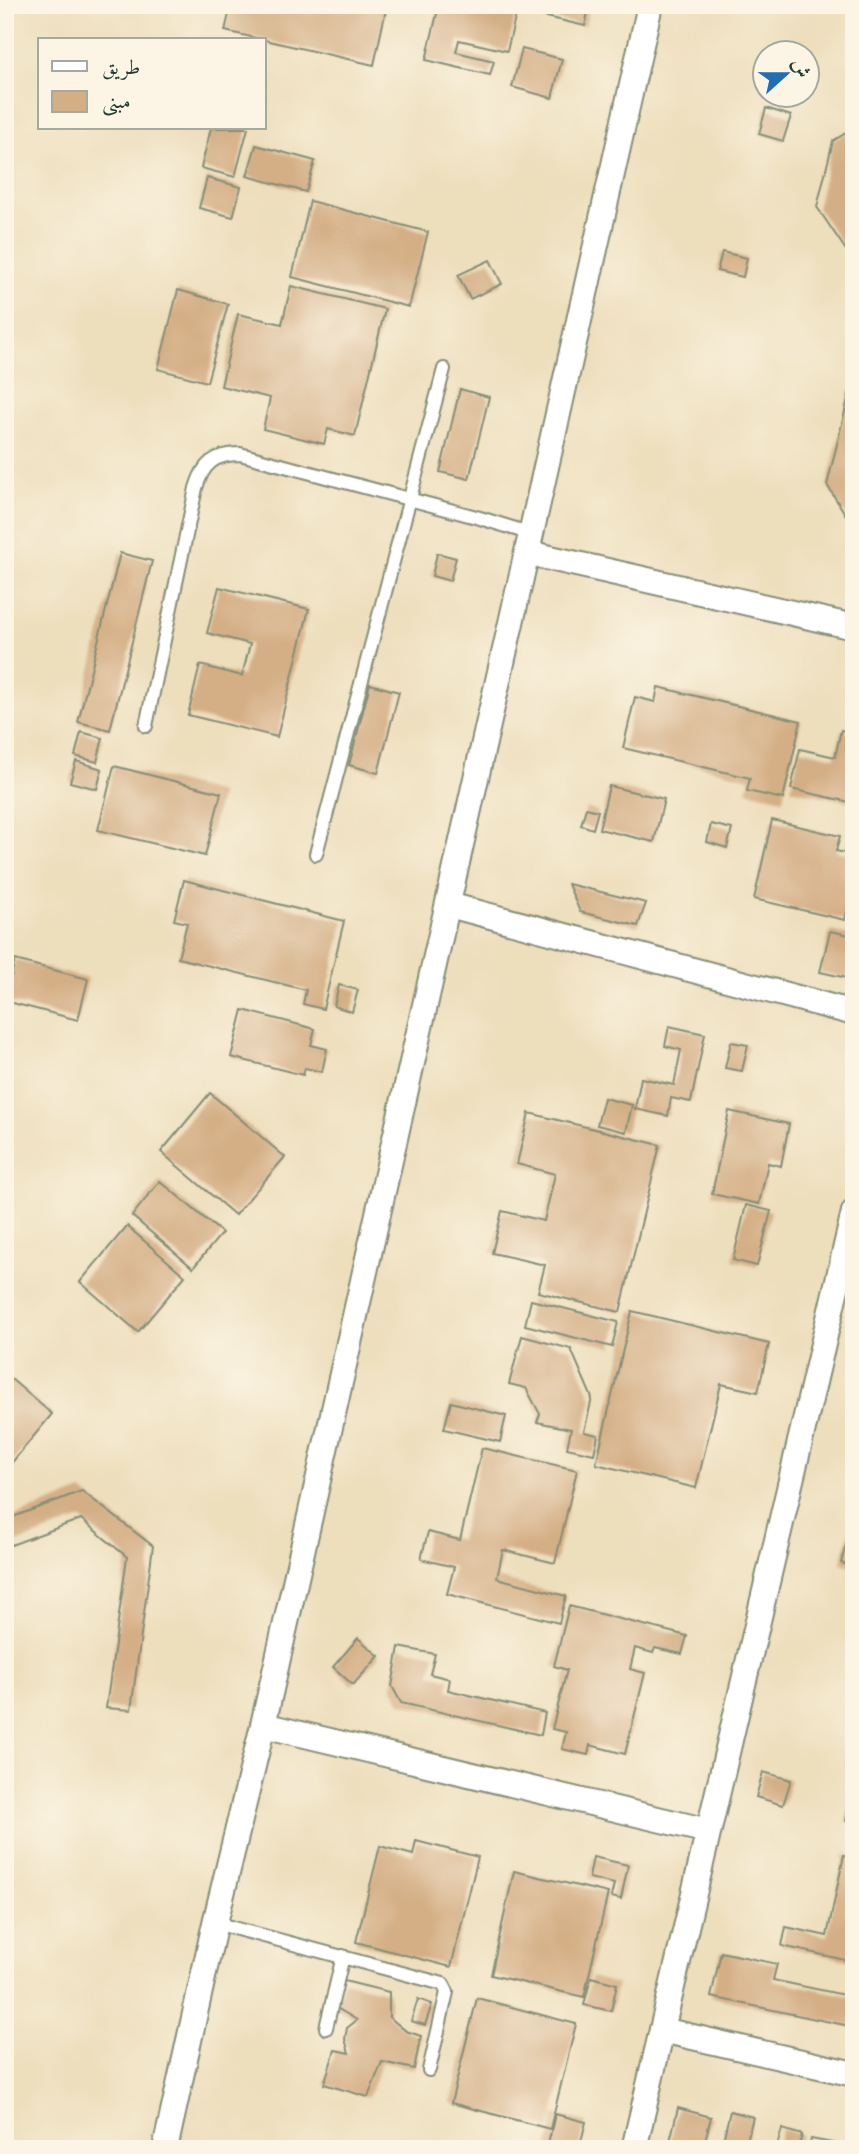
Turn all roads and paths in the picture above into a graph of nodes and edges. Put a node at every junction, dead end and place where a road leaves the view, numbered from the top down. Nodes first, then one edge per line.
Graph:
1 (650, 5) edge
2 (444, 369) dead end
3 (410, 499) junction
4 (530, 544) junction
5 (854, 627) edge
6 (146, 726) dead end
7 (316, 854) dead end
8 (449, 905) junction
9 (854, 1013) edge
10 (854, 1212) edge
11 (263, 1726) junction
12 (708, 1831) junction
13 (215, 1923) junction
14 (343, 1956) junction
15 (326, 2028) dead end
16 (662, 2030) junction
17 (429, 2070) dead end
18 (854, 2074) edge
19 (165, 2149) edge
20 (634, 2149) edge

1 - 4 street
2 - 3 lane
3 - 4 lane
3 - 6 lane
3 - 7 lane
4 - 5 street
4 - 8 street
8 - 9 street
8 - 11 street
10 - 12 street
11 - 12 street
11 - 13 street
12 - 16 street
13 - 14 lane
13 - 19 street
14 - 15 lane
14 - 17 lane
16 - 18 street
16 - 20 street

